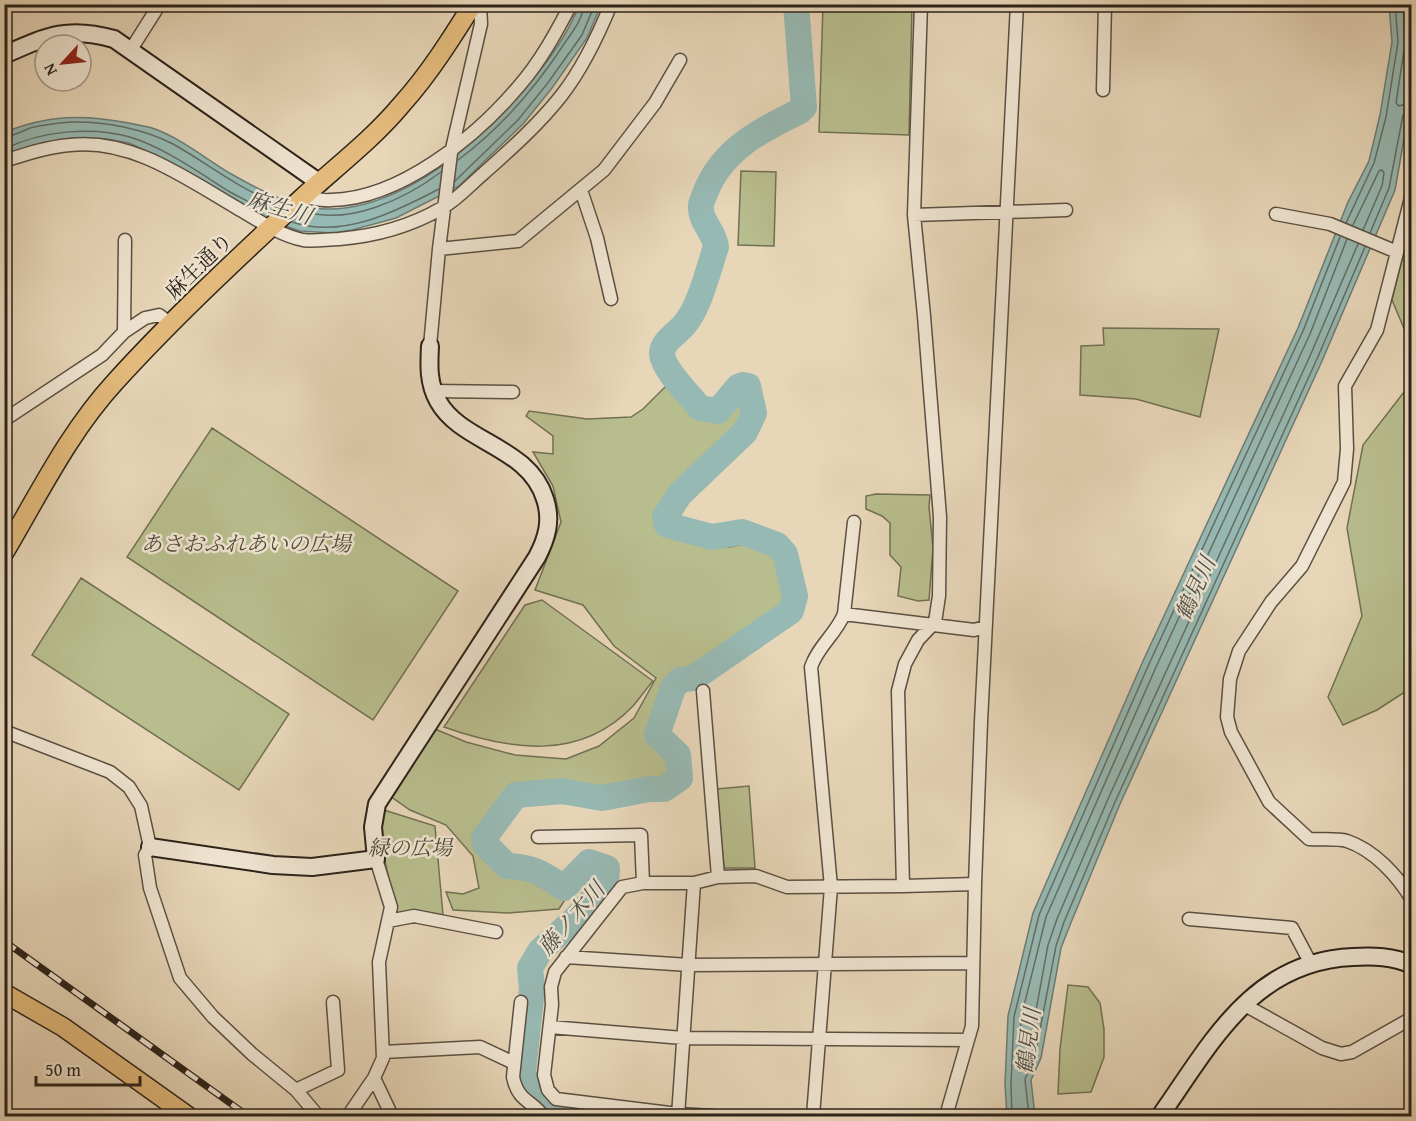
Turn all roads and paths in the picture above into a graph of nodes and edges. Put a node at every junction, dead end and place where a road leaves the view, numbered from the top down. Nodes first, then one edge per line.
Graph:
1 (156, 4) edge
2 (473, 4) edge
3 (480, 4) edge
4 (571, 4) edge
5 (611, 4) edge
6 (921, 4) edge
7 (1017, 4) edge
8 (1105, 4) edge
9 (130, 51) junction
10 (4, 55) edge
11 (681, 60) dead end
12 (1103, 90) dead end
13 (452, 150) junction
14 (4, 161) edge
15 (320, 183) junction
16 (581, 190) junction
17 (1412, 194) edge
18 (304, 197) junction
19 (445, 201) junction
20 (1066, 210) dead end
21 (1006, 212) junction
22 (1276, 214) dead end
23 (914, 215) junction
24 (272, 228) junction
25 (125, 240) dead end
26 (439, 249) junction
27 (1397, 252) junction
28 (611, 299) dead end
29 (171, 324) junction
30 (124, 332) junction
31 (430, 346) joint
32 (434, 391) junction
33 (513, 392) dead end
34 (4, 420) edge
35 (854, 522) dead end
36 (4, 553) edge
37 (844, 614) junction
38 (929, 626) junction
39 (985, 627) junction
40 (703, 691) dead end
41 (4, 731) edge
42 (538, 837) dead end
43 (150, 847) junction
44 (376, 859) junction
45 (718, 877) junction
46 (643, 883) junction
47 (694, 883) junction
48 (975, 884) junction
49 (831, 886) junction
50 (903, 886) junction
51 (1412, 900) edge
52 (1189, 919) dead end
53 (388, 921) junction
54 (496, 933) dead end
55 (566, 957) junction
56 (973, 963) junction
57 (1311, 964) junction
58 (689, 965) junction
59 (825, 965) junction
60 (1412, 965) edge
61 (4, 993) edge
62 (333, 1002) dead end
63 (521, 1002) dead end
64 (1243, 1004) junction
65 (1412, 1018) edge
66 (550, 1027) junction
67 (683, 1038) junction
68 (819, 1038) junction
69 (968, 1040) junction
70 (383, 1052) junction
71 (514, 1063) junction
72 (374, 1078) junction
73 (296, 1090) junction
74 (546, 1107) edge
75 (678, 1115) edge
76 (1164, 1115) edge
77 (188, 1116) edge
78 (318, 1116) edge
79 (348, 1116) edge
80 (392, 1116) edge
81 (713, 1116) edge
82 (813, 1116) edge
83 (946, 1116) edge

1 - 9 street
2 - 15 main road, 麻生通り
3 - 13 street
4 - 13 street
5 - 19 street
6 - 23 street
7 - 21 street
8 - 12 street
9 - 10 street
9 - 15 street
11 - 16 street
13 - 18 street
13 - 19 street
14 - 24 street
15 - 18 main road, 麻生通り
16 - 26 street
16 - 28 street
17 - 27 street
18 - 24 main road, 麻生通り
19 - 24 street
19 - 26 street
20 - 21 street
21 - 23 street
21 - 39 street
22 - 27 street
23 - 38 street
24 - 29 main road, 麻生通り
25 - 30 street
26 - 31 street
27 - 51 street
29 - 30 street
29 - 36 main road, 麻生通り
30 - 34 street
31 - 32 street
32 - 33 street
32 - 44 street
35 - 37 street
37 - 38 street
37 - 49 street
38 - 39 street
38 - 50 street
39 - 48 street
40 - 45 street
41 - 43 street
42 - 46 street
43 - 44 street
43 - 73 street
44 - 53 street
45 - 47 street
45 - 49 street
46 - 47 street
46 - 55 street
47 - 58 street
48 - 50 street
48 - 56 street
49 - 50 street
49 - 59 street
52 - 57 street
53 - 54 street
53 - 70 street
55 - 58 street
55 - 66 street
56 - 59 street
56 - 69 street
57 - 60 street
57 - 64 street
58 - 59 street
58 - 67 street
59 - 68 street
61 - 77 main road
62 - 73 street
63 - 71 street
64 - 65 street
64 - 76 street
66 - 67 street
66 - 74 street
67 - 68 street
67 - 75 street
68 - 69 street
68 - 82 street
69 - 83 street
70 - 71 street
70 - 72 street
71 - 74 street
72 - 79 street
72 - 80 street
73 - 78 street
74 - 75 street
75 - 81 street

